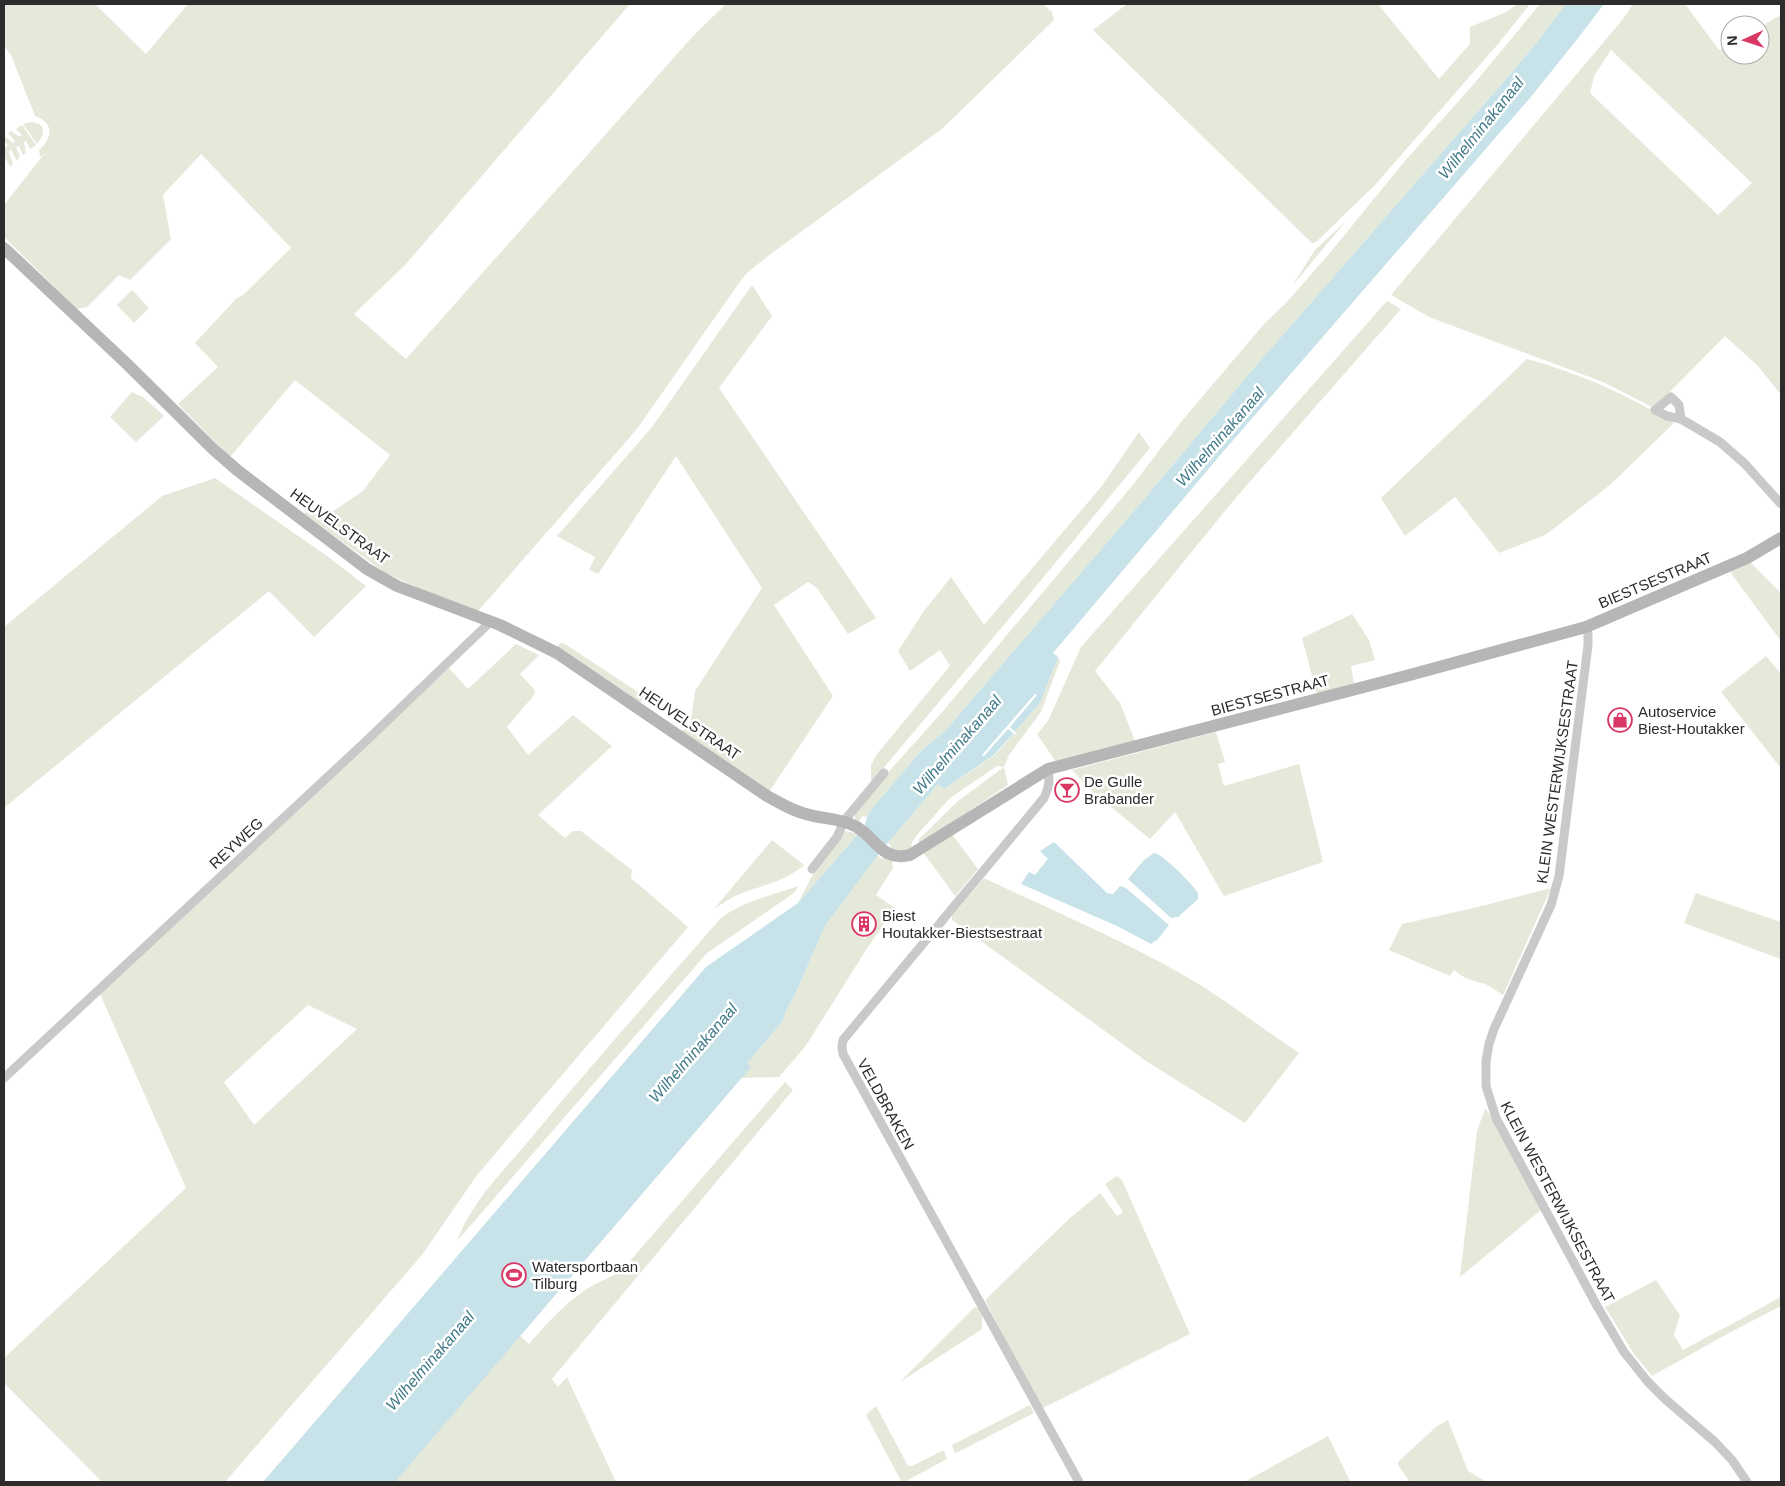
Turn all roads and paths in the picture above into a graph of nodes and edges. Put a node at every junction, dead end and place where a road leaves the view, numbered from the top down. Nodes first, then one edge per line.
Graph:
1 (4, 248) edge
2 (1681, 419) dead end
3 (1781, 504) edge
4 (1781, 538) edge
5 (486, 626) dead end
6 (1586, 627) junction
7 (1048, 769) junction
8 (884, 773) dead end
9 (783, 805) joint
10 (844, 821) junction
11 (812, 869) dead end
12 (4, 1078) edge
13 (1079, 1482) edge
14 (1747, 1482) edge

1 - 9 street, HEUVELSTRAAT
2 - 3 street
4 - 6 street, BIESTSESTRAAT
5 - 12 street, REYWEG
6 - 7 street, BIESTSESTRAAT
6 - 14 street, KLEIN WESTERWIJKSESTRAAT
7 - 10 street, BIESTSESTRAAT
7 - 13 street, VELDBRAKEN
8 - 10 street
9 - 10 street, BIESTSESTRAAT
10 - 11 street

